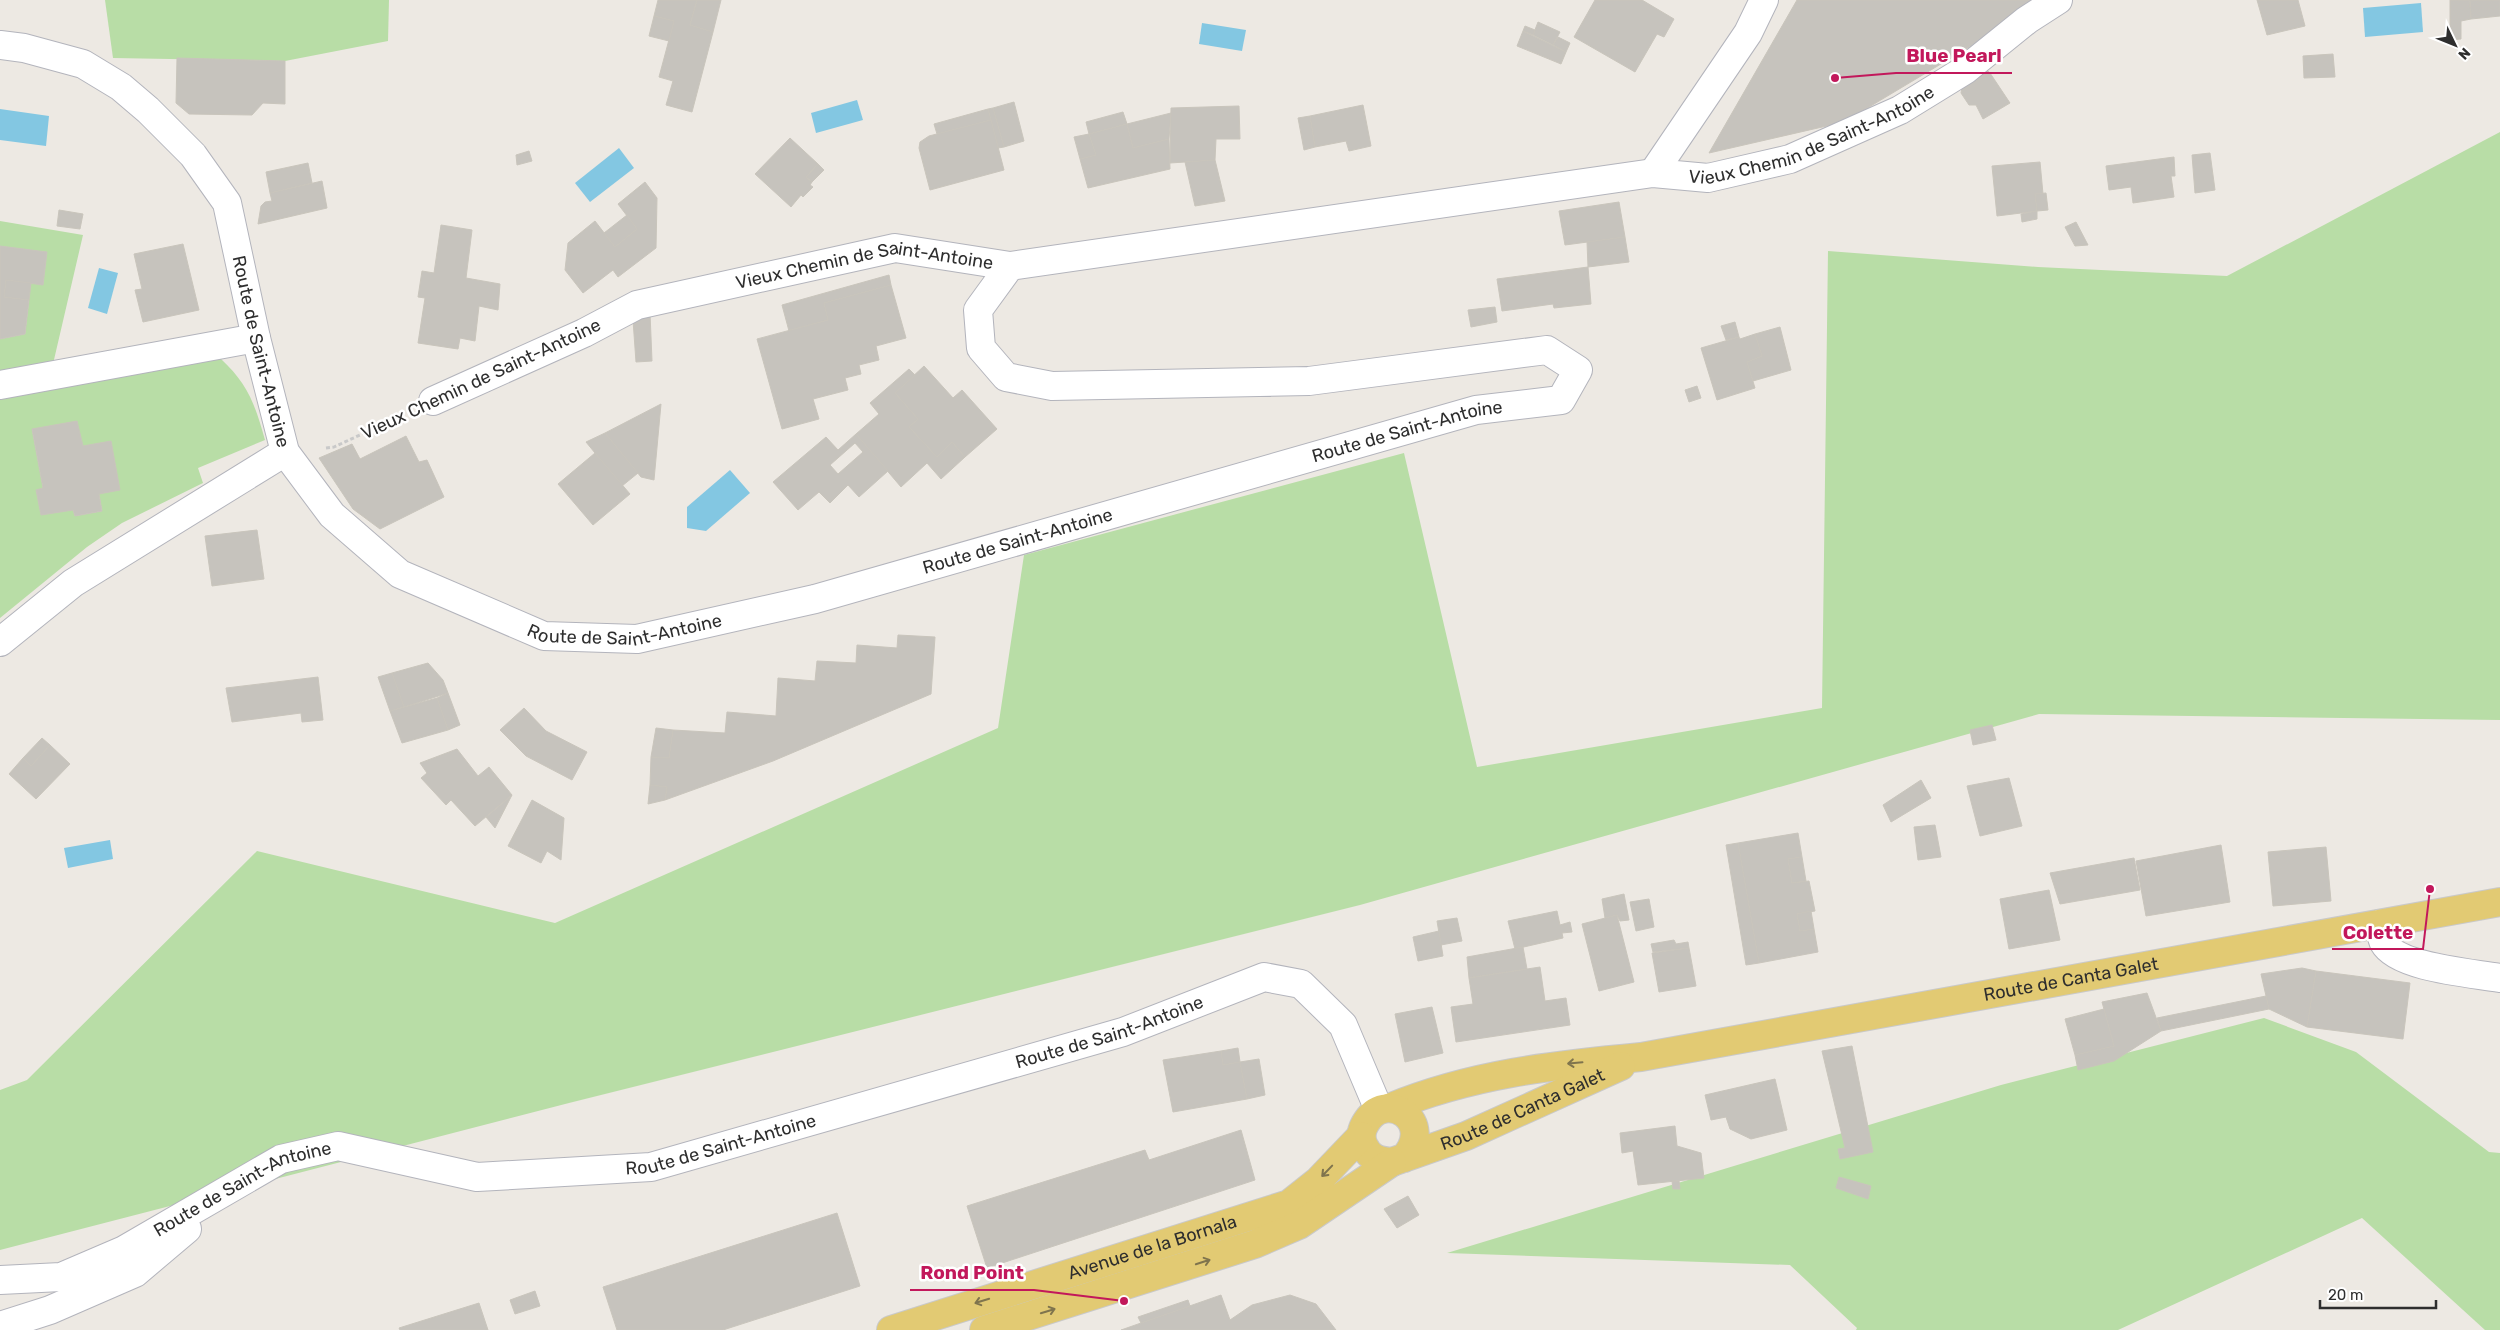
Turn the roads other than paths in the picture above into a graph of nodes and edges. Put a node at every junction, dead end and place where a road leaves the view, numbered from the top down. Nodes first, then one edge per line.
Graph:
1 (1764, 0) edge
2 (2058, 0) edge
3 (0, 45) edge
4 (1653, 173) junction
5 (1010, 266) junction
6 (256, 338) junction
7 (0, 386) edge
8 (433, 401) road end
9 (285, 452) junction
10 (0, 642) edge
11 (2500, 902) edge
12 (2380, 924) junction
13 (2500, 978) edge
14 (1641, 1057) junction
15 (1384, 1109) junction
16 (1361, 1136) junction
17 (1398, 1160) junction
18 (186, 1228) dead end
19 (0, 1280) edge
20 (0, 1326) edge
21 (891, 1330) edge
22 (984, 1330) edge

1 - 4 street
2 - 4 street, Vieux Chemin de Saint-Antoine
3 - 6 street, Route de Saint-Antoine
4 - 5 street
5 - 8 street, Vieux Chemin de Saint-Antoine
5 - 9 street, Route de Saint-Antoine
6 - 7 street
6 - 9 street, Route de Saint-Antoine
9 - 10 street
11 - 12 main road, Route de Canta Galet
12 - 13 street
12 - 14 main road, Route de Canta Galet
14 -> 15 main road, Route de Canta Galet
14 - 17 main road, Route de Canta Galet
15 - 16 main road
15 - 17 main road
15 - 19 street, Route de Saint-Antoine
16 - 17 main road
16 -> 21 main road, Avenue de la Bornala
22 -> 17 main road, Avenue de la Bornala
18 - 20 street

